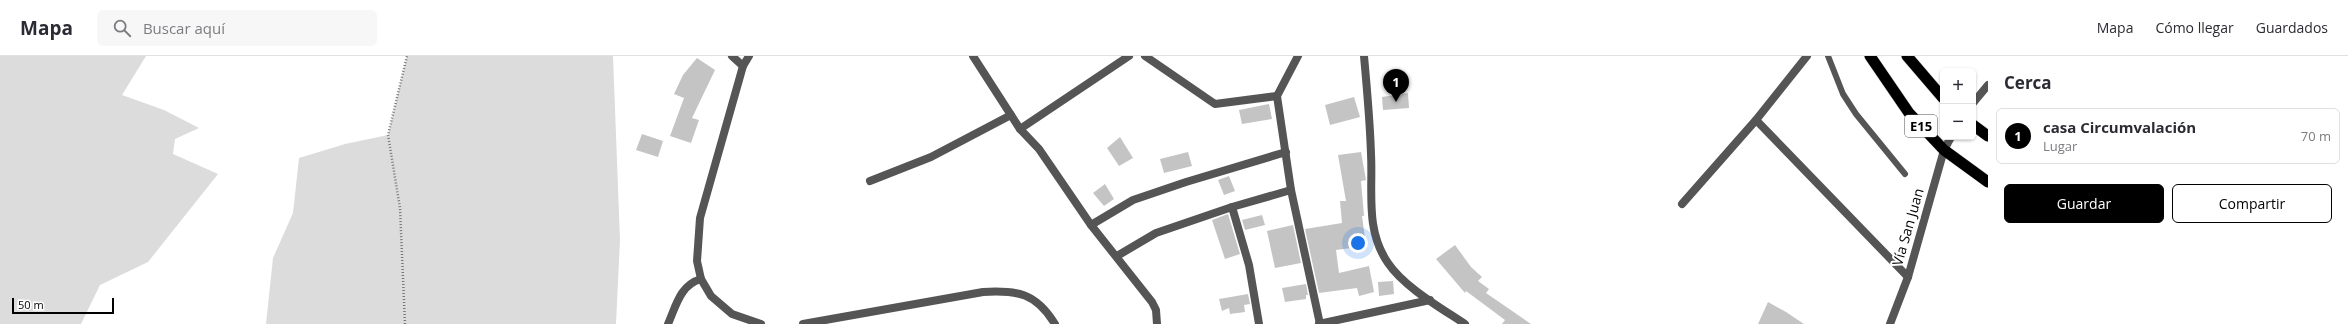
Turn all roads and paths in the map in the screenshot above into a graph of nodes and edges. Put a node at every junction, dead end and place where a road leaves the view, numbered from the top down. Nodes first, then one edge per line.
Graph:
1 (407, 56) edge
2 (732, 56) edge
3 (749, 56) edge
4 (974, 56) edge
5 (1129, 56) edge
6 (1145, 56) edge
7 (1298, 56) edge
8 (1364, 56) edge
9 (1807, 56) edge
10 (1828, 56) edge
11 (1870, 56) edge
12 (1907, 56) edge
13 (743, 66) junction
14 (1988, 85) edge
15 (1940, 95) edge
16 (1277, 96) junction
17 (1976, 99) edge
18 (1011, 115) junction
19 (1756, 120) junction
20 (1976, 127) edge
21 (1020, 129) junction
22 (1988, 136) edge
23 (1949, 140) edge
24 (1944, 150) junction
25 (1286, 152) junction
26 (1906, 174) dead end
27 (870, 181) dead end
28 (1988, 182) edge
29 (1291, 190) junction
30 (1682, 204) dead end
31 (1232, 207) junction
32 (1091, 225) junction
33 (1117, 256) junction
34 (1908, 277) junction
35 (701, 279) junction
36 (1430, 300) junction
37 (1159, 323) edge
38 (405, 324) edge
39 (668, 324) edge
40 (761, 324) edge
41 (803, 324) edge
42 (1055, 324) edge
43 (1259, 324) edge
44 (1319, 324) edge
45 (1465, 324) edge
46 (1890, 324) edge

1 - 38 path
2 - 13 street
3 - 13 street
4 - 18 street
5 - 21 street
6 - 16 street
7 - 16 street
8 - 36 street
9 - 19 street
10 - 26 lane
11 - 24 highway, E15
12 - 15 highway, E15
13 - 35 street
14 - 17 street
16 - 25 street
18 - 21 street
18 - 27 street
19 - 30 street
19 - 34 street
20 - 22 highway
21 - 32 street
23 - 24 street, Vía San Juan
24 - 28 highway, E15
24 - 34 street, Vía San Juan
25 - 29 street
25 - 32 street
29 - 31 street
29 - 44 street
31 - 33 street
31 - 43 street
32 - 33 street
33 - 37 street
34 - 46 street, Vía San Juan
35 - 39 street
35 - 40 street
36 - 44 street
36 - 45 street
41 - 42 street

